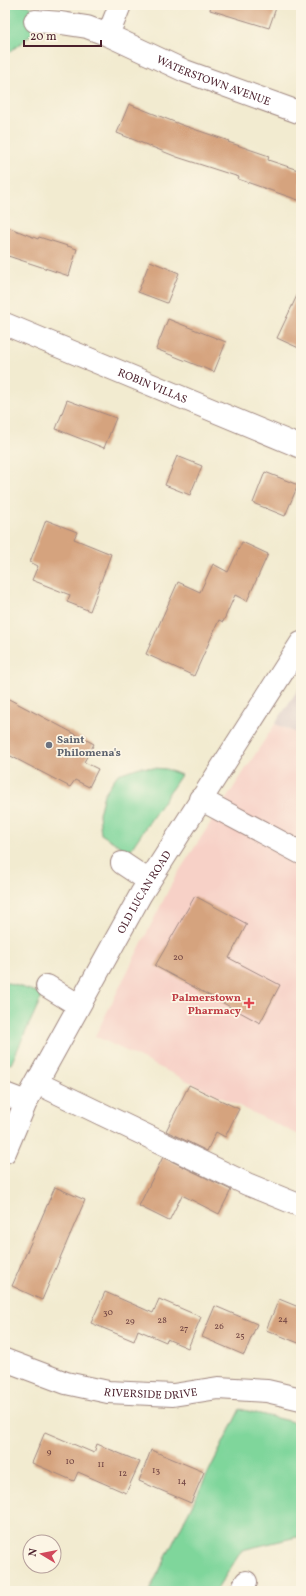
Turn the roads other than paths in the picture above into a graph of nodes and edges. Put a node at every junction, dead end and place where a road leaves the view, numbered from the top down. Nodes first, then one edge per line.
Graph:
1 (120, 5) edge
2 (36, 21) dead end
3 (108, 35) junction
4 (301, 113) edge
5 (5, 324) edge
6 (301, 447) edge
7 (301, 643) edge
8 (200, 799) junction
9 (301, 853) edge
10 (122, 863) dead end
11 (149, 881) junction
12 (47, 986) dead end
13 (78, 1005) junction
14 (37, 1083) junction
15 (5, 1094) edge
16 (26, 1102) junction
17 (5, 1152) edge
18 (301, 1206) edge
19 (5, 1360) edge
20 (301, 1400) edge

1 - 3 street
2 - 3 street, WATERSTOWN AVENUE
3 - 4 street, WATERSTOWN AVENUE
5 - 6 street, ROBIN VILLAS
7 - 8 street, OLD LUCAN ROAD
8 - 9 street
8 - 11 street, OLD LUCAN ROAD
10 - 11 street
11 - 13 street, OLD LUCAN ROAD
12 - 13 street
13 - 14 street, OLD LUCAN ROAD
14 - 16 street, OLD LUCAN ROAD
14 - 18 street
15 - 16 street
16 - 17 street, OLD LUCAN ROAD
19 - 20 street, RIVERSIDE DRIVE

